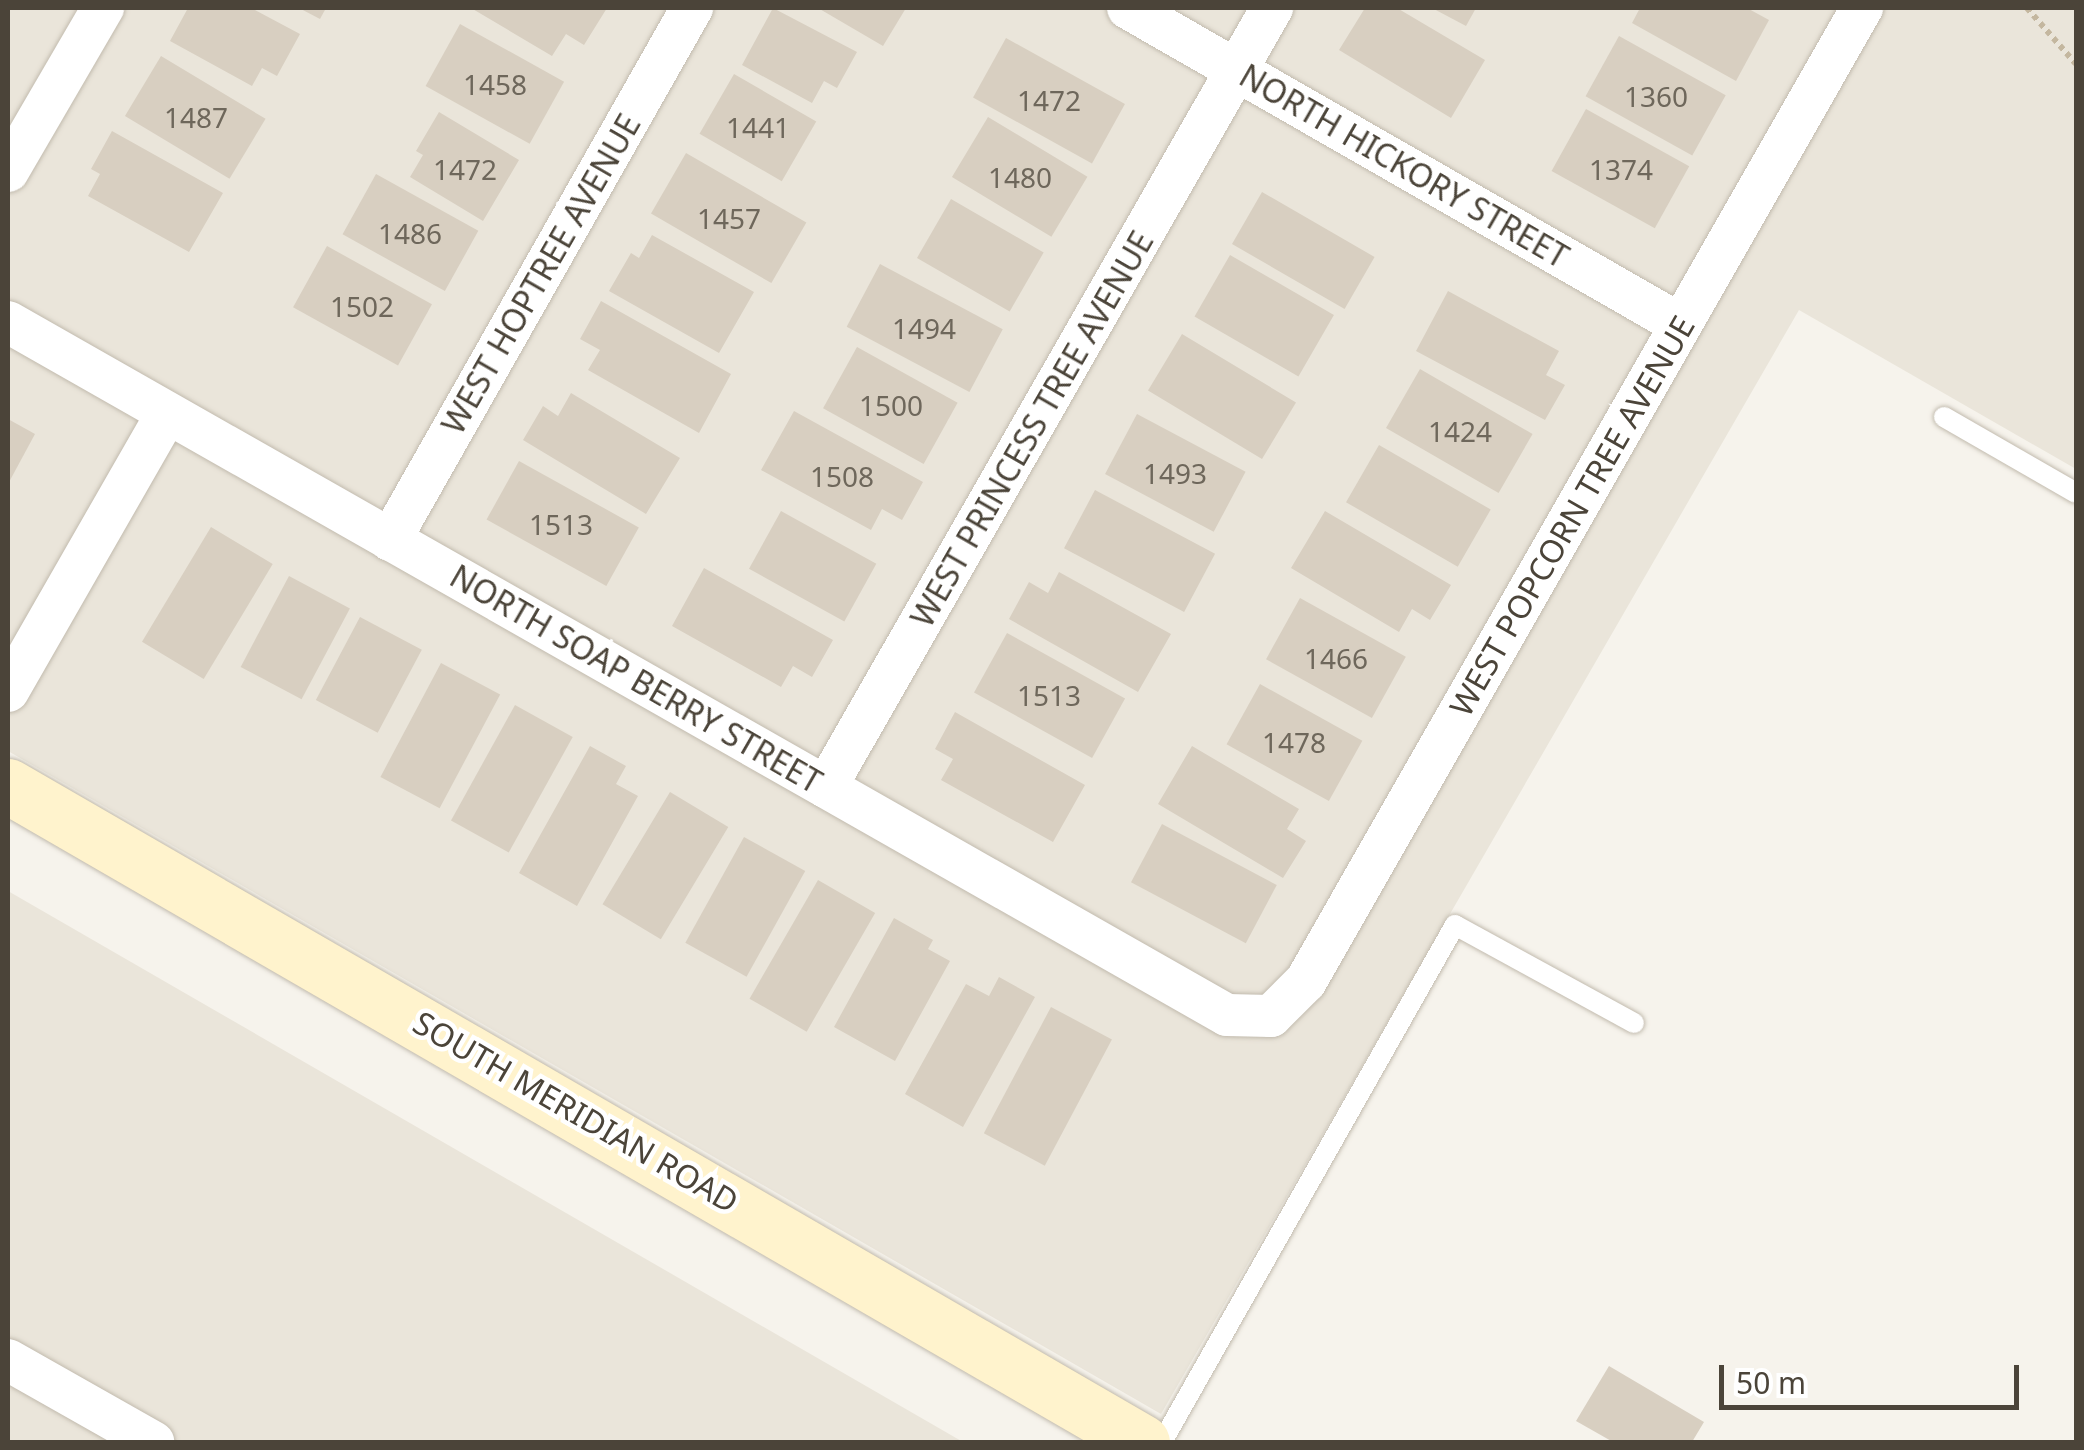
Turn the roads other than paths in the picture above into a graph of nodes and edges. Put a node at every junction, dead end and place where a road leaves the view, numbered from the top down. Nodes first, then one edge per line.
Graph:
1 (103, 8) edge
2 (692, 8) edge
3 (1128, 8) edge
4 (1272, 8) edge
5 (1862, 8) edge
6 (1237, 70) junction
7 (8, 171) edge
8 (8, 322) edge
9 (1680, 325) junction
10 (167, 413) junction
11 (1944, 417) dead end
12 (2076, 492) edge
13 (390, 540) junction
14 (8, 691) edge
15 (8, 786) edge
16 (826, 787) junction
17 (1271, 1016) joint
18 (1634, 1022) dead end
19 (8, 1360) edge
20 (153, 1442) edge
21 (1142, 1442) edge
22 (1162, 1442) edge

1 - 7 street
2 - 13 street, WEST HOPTREE AVENUE
3 - 6 street, NORTH HICKORY STREET
4 - 6 street, WEST PRINCESS TREE AVENUE
5 - 9 street, WEST POPCORN TREE AVENUE
6 - 9 street, NORTH HICKORY STREET
6 - 16 street, WEST PRINCESS TREE AVENUE
8 - 10 street, NORTH SOAP BERRY STREET
9 - 17 street, WEST POPCORN TREE AVENUE
10 - 13 street, NORTH SOAP BERRY STREET
10 - 14 street
11 - 12 lane
13 - 16 street, NORTH SOAP BERRY STREET
15 - 21 street, SOUTH MERIDIAN ROAD
16 - 17 street, NORTH SOAP BERRY STREET
18 - 22 lane
19 - 20 street

